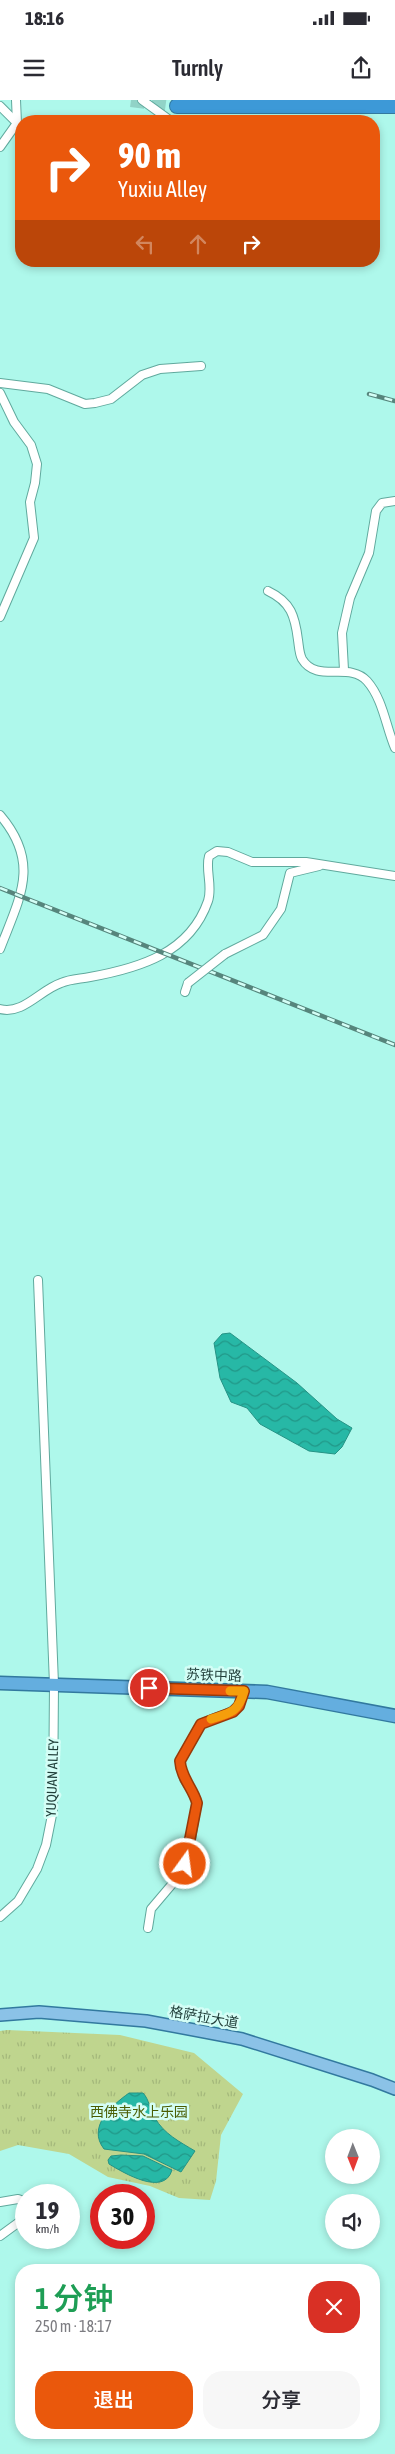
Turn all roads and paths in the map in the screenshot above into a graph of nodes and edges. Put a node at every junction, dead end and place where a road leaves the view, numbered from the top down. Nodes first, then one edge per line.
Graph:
1 (16, 100) edge
2 (142, 100) edge
3 (0, 106) edge
4 (177, 106) tunnel mouth
5 (395, 106) edge
6 (17, 115) edge
7 (163, 115) edge
8 (15, 121) edge
9 (15, 126) edge
10 (0, 147) edge
11 (201, 366) dead end
12 (0, 383) edge
13 (0, 393) edge
14 (395, 501) edge
15 (268, 591) dead end
16 (0, 617) edge
17 (344, 670) junction
18 (392, 729) edge
19 (395, 748) edge
20 (0, 815) edge
21 (329, 865) junction
22 (395, 876) edge
23 (0, 949) edge
24 (185, 992) dead end
25 (0, 1010) edge
26 (38, 1280) dead end
27 (0, 1683) edge
28 (54, 1684) junction
29 (244, 1691) junction
30 (395, 1716) edge
31 (0, 1917) edge
32 (148, 1928) dead end
33 (0, 2015) edge
34 (395, 2089) edge
35 (15, 2200) edge
36 (0, 2202) edge
37 (15, 2225) edge
38 (0, 2236) edge

1 - 6 street
2 - 7 street
3 - 8 street
4 - 5 highway
9 - 10 street
11 - 12 street
13 - 16 street
14 - 17 street
15 - 17 street
17 - 18 street
18 - 19 street
20 - 23 street
21 - 22 street
21 - 24 street, bridge
21 - 25 street
26 - 28 street, YUQUAN ALLEY
27 - 28 highway, 苏铁中路
28 - 29 highway, 苏铁中路
28 - 31 street, YUQUAN ALLEY
29 - 30 highway, 苏铁中路
29 - 32 street
33 - 34 main road, 格萨拉大道
35 - 36 street
37 - 38 street

